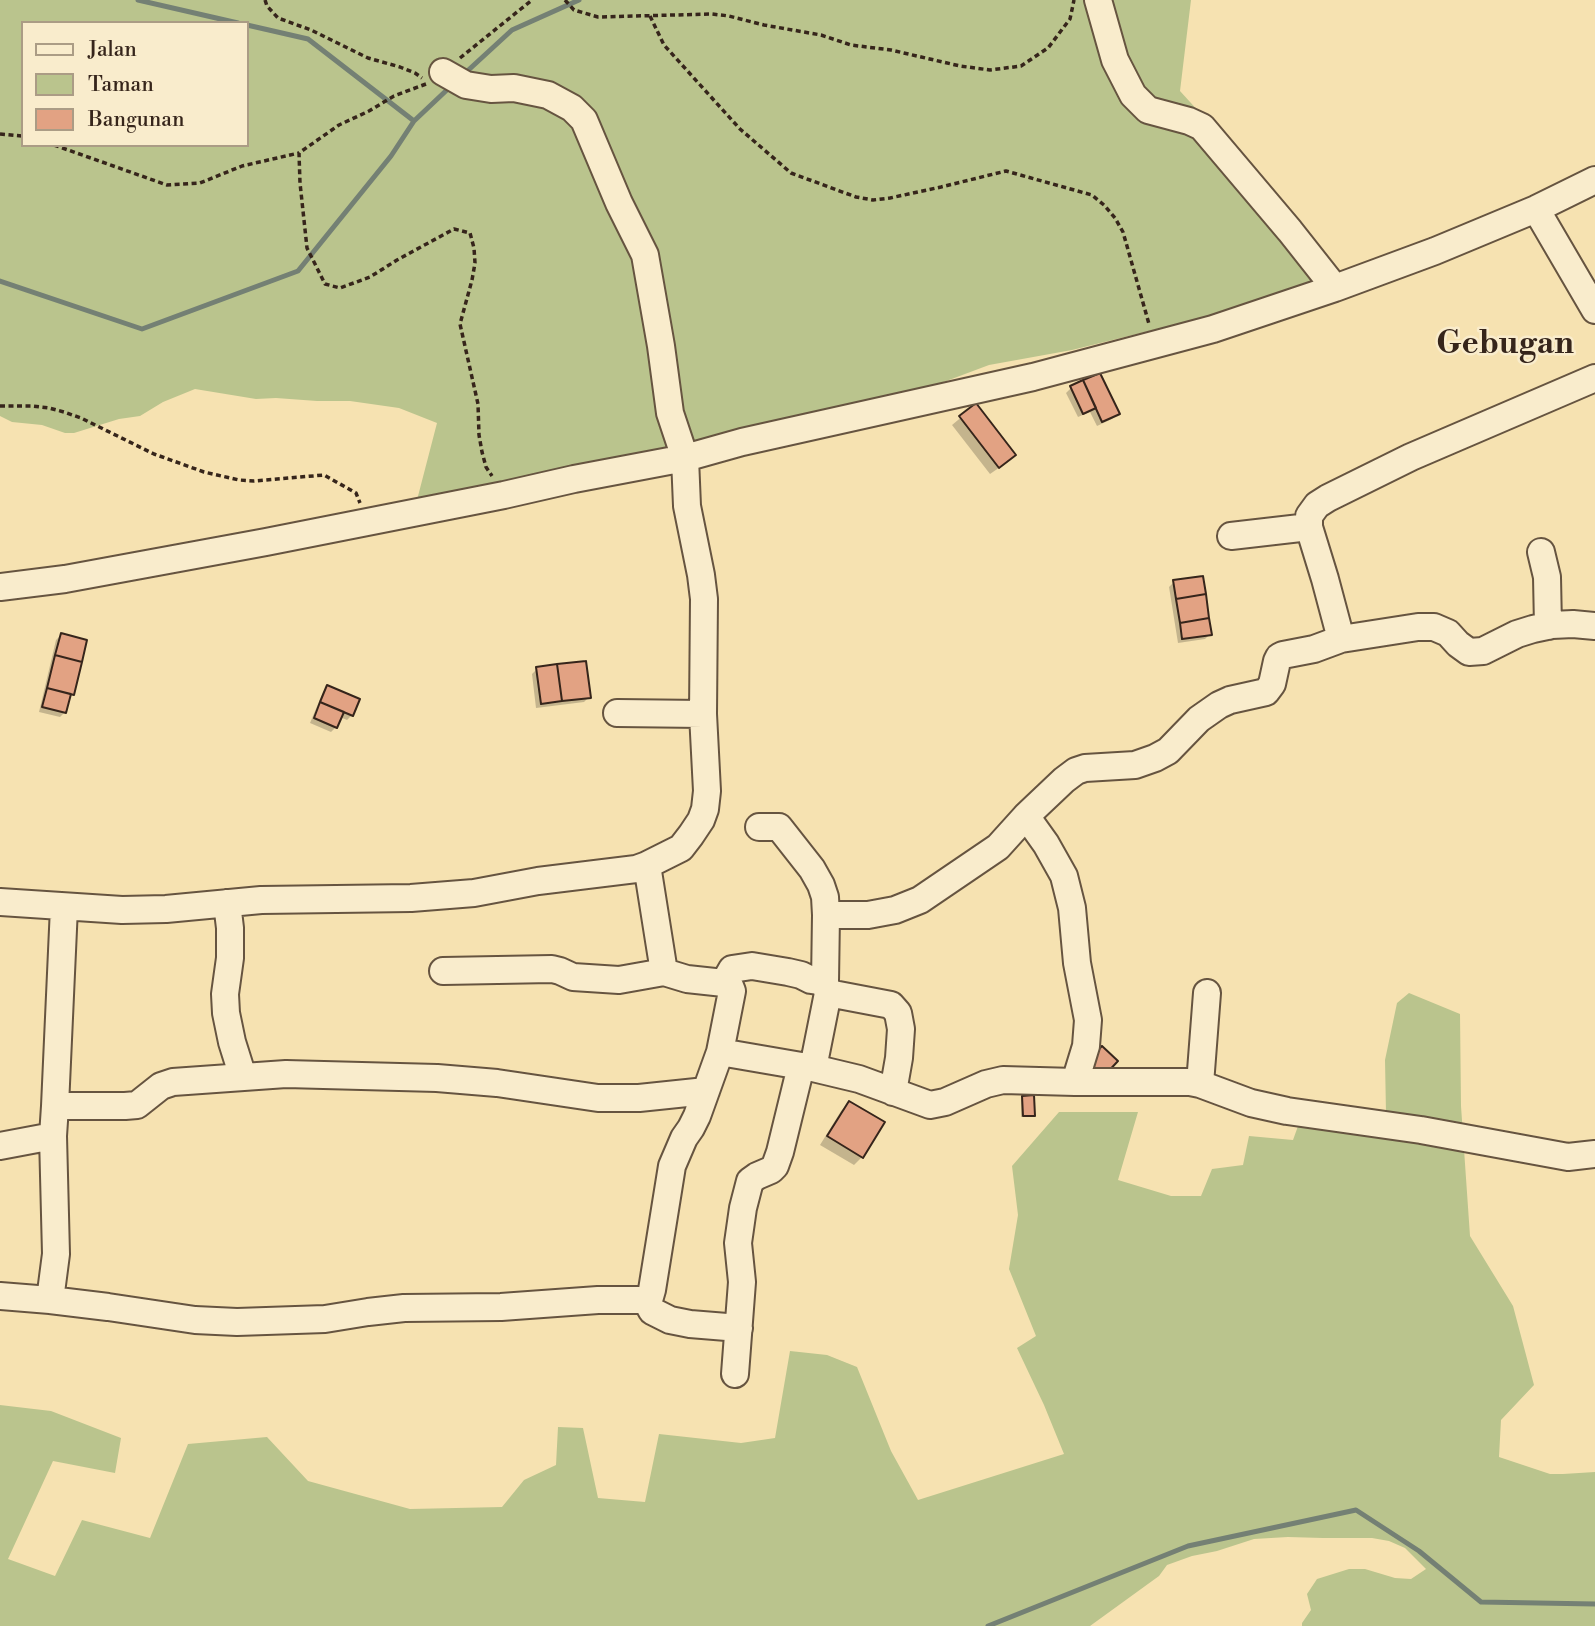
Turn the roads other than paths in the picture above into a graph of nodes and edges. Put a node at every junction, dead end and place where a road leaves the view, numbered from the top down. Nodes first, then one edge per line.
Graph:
1 (1098, 0) edge
2 (453, 78) road end
3 (1595, 180) edge
4 (1536, 209) junction
5 (1335, 288) junction
6 (1595, 310) edge
7 (1595, 378) edge
8 (685, 458) junction
9 (1309, 527) junction
10 (1231, 536) dead end
11 (1542, 552) dead end
12 (0, 587) edge
13 (1548, 626) junction
14 (1595, 626) edge
15 (1341, 639) junction
16 (617, 713) dead end
17 (703, 714) junction
18 (1026, 816) junction
19 (759, 827) dead end
20 (647, 865) junction
21 (0, 902) edge
22 (228, 903) junction
23 (64, 907) junction
24 (826, 915) junction
25 (443, 971) dead end
26 (664, 972) junction
27 (724, 983) junction
28 (827, 987) junction
29 (1207, 993) dead end
30 (720, 1052) junction
31 (807, 1067) junction
32 (243, 1077) junction
33 (1075, 1082) junction
34 (1200, 1084) junction
35 (706, 1091) junction
36 (893, 1092) junction
37 (55, 1106) junction
38 (53, 1136) junction
39 (0, 1146) edge
40 (1595, 1154) edge
41 (0, 1296) edge
42 (50, 1300) junction
43 (646, 1300) junction
44 (739, 1328) junction
45 (735, 1374) dead end

1 - 5 street
2 - 8 street
3 - 4 street
4 - 5 street
4 - 6 street
5 - 8 street
7 - 9 street
8 - 12 street
8 - 17 street
9 - 10 street
9 - 15 street
11 - 13 street
13 - 14 street
13 - 15 street
15 - 18 street
16 - 17 street
17 - 20 street
18 - 24 street
18 - 33 street
19 - 24 street
20 - 22 street
20 - 26 street
21 - 23 street
22 - 23 street
22 - 32 street
23 - 37 street
24 - 28 street
25 - 26 street
26 - 27 street
27 - 28 street
27 - 30 street
28 - 31 street
28 - 36 street
29 - 34 street
30 - 31 street
30 - 35 street
31 - 36 street
31 - 44 street
32 - 35 street
32 - 37 street
33 - 34 street
33 - 36 street
34 - 40 street
35 - 43 street
37 - 38 street
38 - 39 street
38 - 42 street
41 - 42 street
42 - 43 street
43 - 44 street
44 - 45 street

